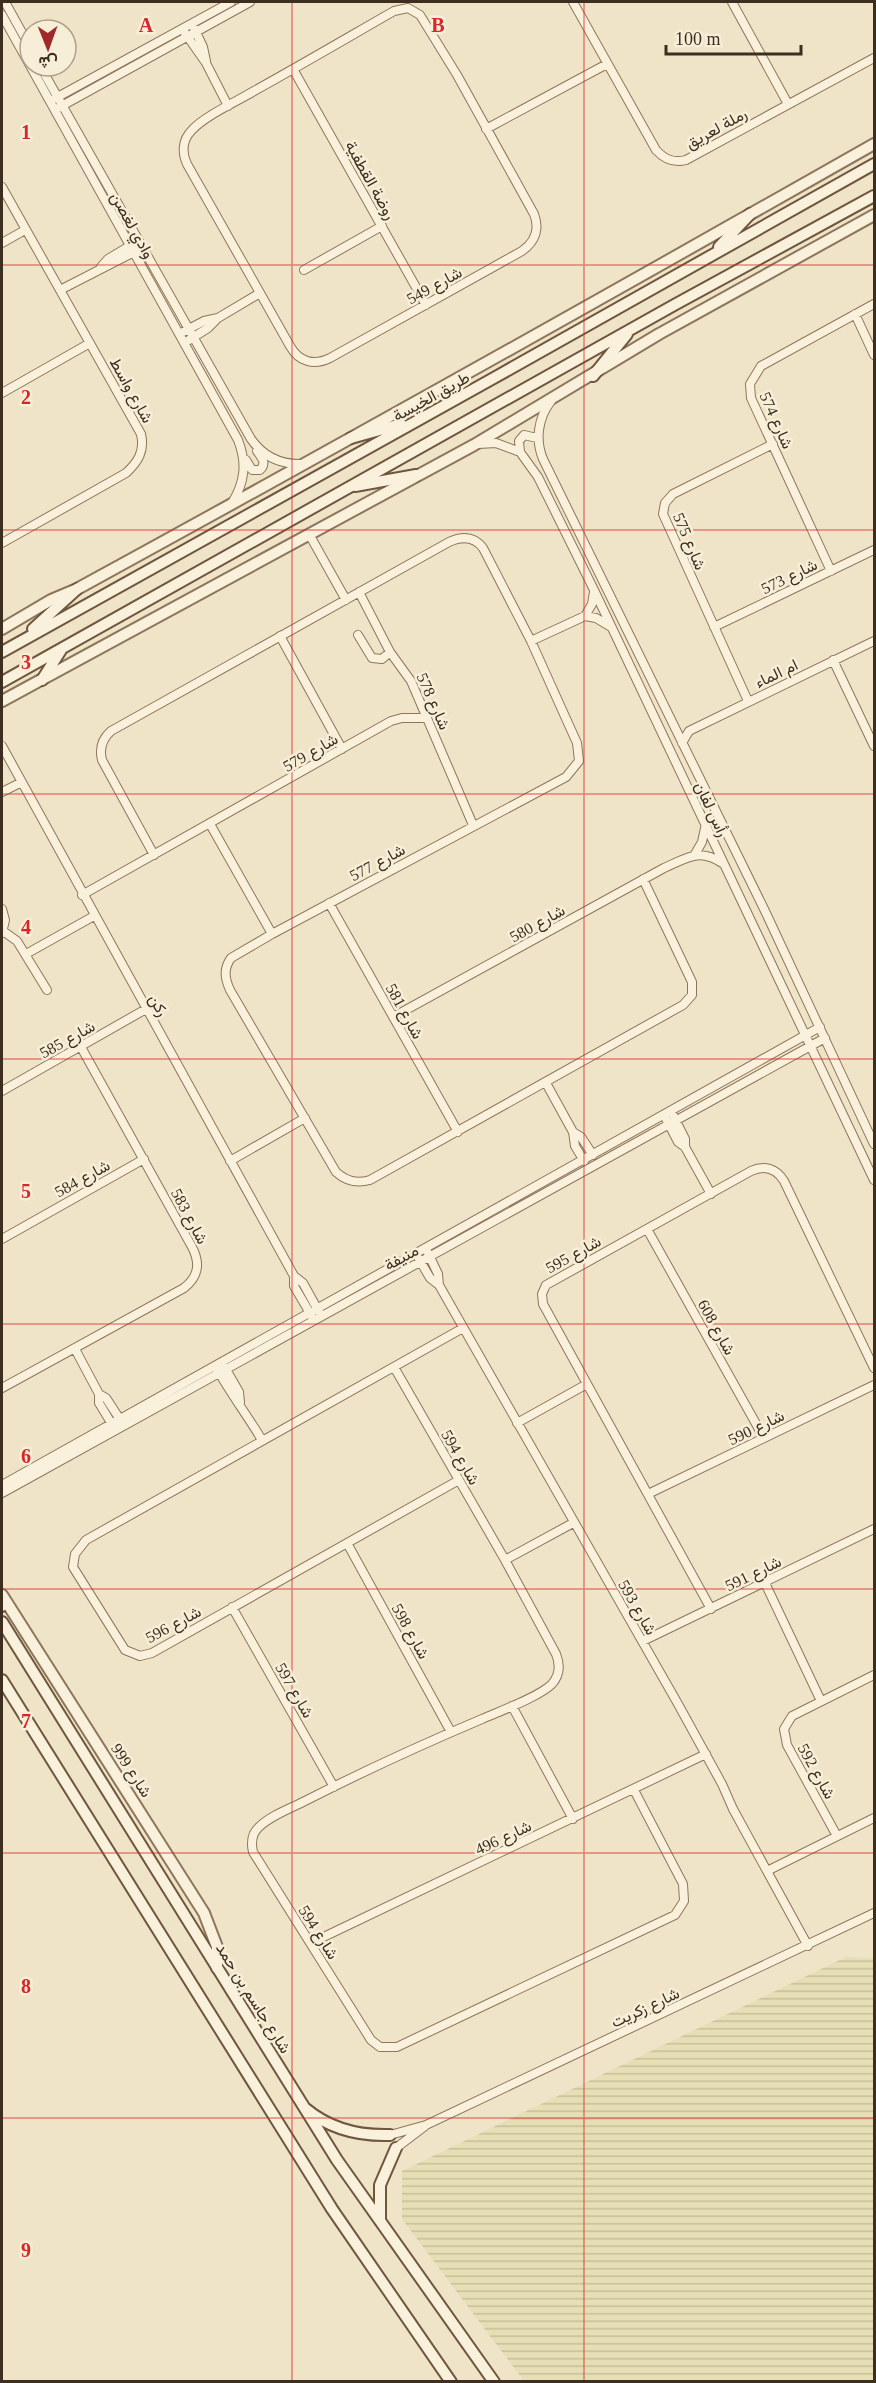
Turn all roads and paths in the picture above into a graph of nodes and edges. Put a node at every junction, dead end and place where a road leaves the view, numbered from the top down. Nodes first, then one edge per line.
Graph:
1 (231, 2) edge
2 (250, 2) edge
3 (573, 2) edge
4 (732, 2) edge
5 (5, 4) edge
6 (2, 15) edge
7 (191, 24) junction
8 (18, 26) edge
9 (182, 29) junction
10 (195, 32) junction
11 (187, 37) junction
12 (874, 58) edge
13 (206, 63) junction
14 (607, 64) junction
15 (293, 69) junction
16 (47, 78) edge
17 (57, 97) junction
18 (49, 102) junction
19 (788, 104) junction
20 (62, 106) junction
21 (228, 106) junction
22 (54, 110) junction
23 (486, 129) junction
24 (874, 144) edge
25 (874, 164) edge
26 (2, 187) edge
27 (874, 187) edge
28 (870, 198) edge
29 (750, 214) junction
30 (874, 216) edge
31 (382, 226) junction
32 (25, 230) junction
33 (2, 243) edge
34 (140, 245) junction
35 (132, 250) junction
36 (710, 256) junction
37 (304, 270) dead end
38 (60, 290) junction
39 (260, 293) junction
40 (874, 304) edge
41 (426, 305) junction
42 (855, 314) junction
43 (218, 318) junction
44 (633, 328) junction
45 (188, 329) junction
46 (178, 334) junction
47 (192, 338) junction
48 (183, 343) junction
49 (90, 344) junction
50 (874, 355) edge
51 (593, 376) junction
52 (2, 393) edge
53 (552, 399) junction
54 (419, 419) junction
55 (351, 438) junction
56 (537, 438) junction
57 (251, 439) junction
58 (773, 444) junction
59 (474, 445) junction
60 (241, 448) junction
61 (520, 452) junction
62 (307, 463) junction
63 (416, 475) junction
64 (346, 488) junction
65 (230, 506) junction
66 (309, 534) junction
67 (2, 543) edge
68 (874, 550) edge
69 (831, 571) junction
70 (77, 589) junction
71 (594, 590) junction
72 (359, 592) junction
73 (346, 600) junction
74 (585, 616) junction
75 (611, 627) junction
76 (714, 627) junction
77 (2, 629) edge
78 (357, 635) dead end
79 (280, 636) junction
80 (24, 639) junction
81 (531, 641) junction
82 (874, 641) edge
83 (63, 647) junction
84 (2, 652) edge
85 (390, 652) junction
86 (833, 660) junction
87 (42, 680) junction
88 (2, 682) edge
89 (2, 701) edge
90 (748, 701) junction
91 (427, 718) junction
92 (673, 724) junction
93 (689, 731) junction
94 (682, 743) junction
95 (2, 746) edge
96 (874, 746) edge
97 (342, 749) junction
98 (20, 783) junction
99 (2, 792) edge
100 (210, 824) junction
101 (473, 825) junction
102 (705, 826) junction
103 (695, 854) junction
104 (154, 855) junction
105 (722, 862) junction
106 (643, 879) junction
107 (82, 895) junction
108 (329, 903) junction
109 (2, 909) edge
110 (94, 916) junction
111 (2, 932) edge
112 (272, 934) junction
113 (26, 954) junction
114 (47, 990) dead end
115 (146, 1009) junction
116 (393, 1017) junction
117 (820, 1027) junction
118 (807, 1034) junction
119 (825, 1038) junction
120 (812, 1044) junction
121 (81, 1047) junction
122 (546, 1083) junction
123 (2, 1091) edge
124 (670, 1117) junction
125 (305, 1118) junction
126 (458, 1132) junction
127 (573, 1132) junction
128 (874, 1144) edge
129 (593, 1155) junction
130 (144, 1159) junction
131 (230, 1161) junction
132 (584, 1161) junction
133 (874, 1180) edge
134 (711, 1194) junction
135 (647, 1229) junction
136 (2, 1239) edge
137 (426, 1249) junction
138 (417, 1254) junction
139 (430, 1257) junction
140 (421, 1262) junction
141 (439, 1285) junction
142 (316, 1314) junction
143 (464, 1328) junction
144 (75, 1349) junction
145 (220, 1367) junction
146 (394, 1367) junction
147 (874, 1368) edge
148 (587, 1384) junction
149 (874, 1385) edge
150 (2, 1388) edge
151 (99, 1395) junction
152 (122, 1422) junction
153 (517, 1423) junction
154 (113, 1427) junction
155 (764, 1438) junction
156 (262, 1440) junction
157 (459, 1480) junction
158 (2, 1485) edge
159 (2, 1493) edge
160 (648, 1494) junction
161 (573, 1522) junction
162 (874, 1529) edge
163 (347, 1543) junction
164 (505, 1560) junction
165 (765, 1583) junction
166 (2, 1595) edge
167 (232, 1607) junction
168 (711, 1609) junction
169 (2, 1622) edge
170 (643, 1641) junction
171 (874, 1675) edge
172 (2, 1680) edge
173 (821, 1701) junction
174 (512, 1706) junction
175 (452, 1732) junction
176 (706, 1754) junction
177 (334, 1787) junction
178 (634, 1790) junction
179 (874, 1818) edge
180 (573, 1819) junction
181 (837, 1836) junction
182 (767, 1871) junction
183 (874, 1913) edge
184 (311, 1943) junction
185 (808, 1946) junction
186 (217, 1968) junction
187 (300, 2104) junction
188 (426, 2125) junction
189 (390, 2135) joint
190 (396, 2148) joint
191 (380, 2221) junction
192 (451, 2382) edge
193 (494, 2382) edge

1 - 7 street
2 - 10 street
3 - 14 street, رملة لعريق
4 - 19 street
5 - 8 street
6 - 18 street, وادي لغصن
7 - 9 street
7 - 10 street
9 - 11 street
9 - 17 street
10 - 11 street
10 - 13 street
11 - 13 street
11 - 20 street
12 - 19 street, رملة لعريق
13 - 21 street
14 - 19 street, رملة لعريق
14 - 23 street
15 - 21 street, شارع 549
15 - 23 street, شارع 549
15 - 31 street, روضة القطفية
16 - 17 street, وادي لغصن
17 - 18 street
17 - 20 street, وادي لغصن
18 - 22 street, وادي لغصن
20 - 22 street
20 - 34 street, وادي لغصن
21 - 39 street, شارع 549
22 - 35 street, وادي لغصن
23 - 41 street, شارع 549
24 - 29 main road, طريق الخيسة
25 - 36 main road, طريق الخيسة
26 - 32 street, شارع واسط
27 - 28 main road
28 - 44 main road
29 - 36 main road
29 - 55 main road, طريق الخيسة
30 - 51 main road
31 - 37 street
31 - 41 street, روضة القطفية
32 - 33 street
32 - 38 street, شارع واسط
34 - 35 street
34 - 45 street, وادي لغصن
35 - 38 street
35 - 46 street, وادي لغصن
36 - 54 main road, طريق الخيسة
38 - 49 street, شارع واسط
39 - 41 street, شارع 549
39 - 43 street
40 - 42 street, شارع 574
42 - 50 street
42 - 58 street, شارع 574
43 - 45 street
43 - 47 street
44 - 51 main road
44 - 64 main road
45 - 46 street
45 - 47 street, وادي لغصن
46 - 48 street, وادي لغصن
47 - 48 street
47 - 57 street, وادي لغصن
48 - 60 street, وادي لغصن
49 - 52 street
49 - 67 street, شارع واسط
51 - 53 main road
53 - 56 street
53 - 59 main road
54 - 55 main road
54 - 80 main road, طريق الخيسة
55 - 62 main road, طريق الخيسة
56 - 61 street
56 - 92 street, رأس لفان
57 - 60 street, وادي لغصن
57 - 62 street, وادي لغصن
58 - 69 street, شارع 574
58 - 76 street, شارع 575
59 - 61 street
59 - 63 main road
60 - 65 street, وادي لغصن
61 - 71 street, رأس لفان
62 - 65 main road, طريق الخيسة
63 - 64 main road
63 - 66 main road
64 - 83 main road
65 - 70 main road, طريق الخيسة
66 - 73 street
66 - 87 main road
68 - 69 street, شارع 573
69 - 76 street, شارع 573
70 - 77 main road, طريق الخيسة
70 - 80 main road
71 - 74 street
71 - 75 street, رأس لفان
72 - 73 street, شارع 577
72 - 81 street, شارع 577
72 - 85 street, شارع 578
73 - 79 street, شارع 577
74 - 75 street
74 - 81 street
75 - 102 street, رأس لفان
76 - 90 street, شارع 575
78 - 85 street
79 - 97 street
79 - 104 street, شارع 577
80 - 84 main road, طريق الخيسة
81 - 101 street, شارع 577
82 - 86 street, ام الماء
83 - 87 main road
83 - 88 main road
85 - 91 street, شارع 578
86 - 90 street, ام الماء
86 - 96 street
87 - 89 main road
90 - 93 street, ام الماء
91 - 97 street, شارع 579
91 - 101 street, شارع 578
92 - 93 street
92 - 94 street, رأس لفان
93 - 94 street
94 - 117 street, رأس لفان
95 - 98 street, ركن
97 - 100 street, شارع 579
98 - 99 street
98 - 107 street, ركن
100 - 104 street, شارع 579
100 - 112 street
101 - 108 street, شارع 577
102 - 103 street
102 - 105 street, رأس لفان
103 - 105 street
103 - 106 street, شارع 580
104 - 107 street, شارع 579
105 - 118 street, رأس لفان
106 - 116 street, شارع 580
106 - 122 street, شارع 577
107 - 110 street, ركن
108 - 112 street, شارع 577
108 - 116 street, شارع 581
109 - 111 street
110 - 113 street
110 - 115 street, ركن
111 - 113 street
112 - 125 street, شارع 577
113 - 114 street
115 - 121 street, شارع 585
115 - 131 street, ركن
116 - 126 street, شارع 581
117 - 118 street, منيفة
117 - 119 street, رأس لفان
118 - 120 street, رأس لفان
118 - 124 street, منيفة
119 - 120 street, منيفة
119 - 128 street, رأس لفان
120 - 124 street, منيفة
120 - 133 street, رأس لفان
121 - 123 street, شارع 585
121 - 130 street, شارع 583
122 - 126 street, شارع 577
122 - 127 street
124 - 129 street, منيفة
124 - 134 street
124 - 139 street, منيفة
125 - 126 street, شارع 577
125 - 131 street
127 - 129 street
127 - 132 street
129 - 132 street, منيفة
130 - 136 street, شارع 584
130 - 144 street, شارع 583
131 - 142 street, ركن
132 - 137 street, منيفة
134 - 135 street, شارع 595
134 - 147 street, شارع 595
135 - 148 street, شارع 595
135 - 155 street, شارع 608
137 - 138 street, منيفة
137 - 139 street, شارع 593
138 - 140 street, شارع 593
138 - 142 street, منيفة
139 - 140 street, منيفة
139 - 141 street, شارع 593
140 - 141 street, شارع 593
140 - 142 street, منيفة
141 - 143 street, شارع 593
142 - 145 street, منيفة
143 - 146 street, شارع 596
143 - 153 street, شارع 593
144 - 150 street, شارع 583
144 - 151 street
145 - 152 street, منيفة
145 - 156 street
146 - 156 street, شارع 596
146 - 157 street, شارع 594
148 - 153 street
148 - 160 street, شارع 595
149 - 155 street, شارع 590
151 - 152 street
151 - 154 street
152 - 154 street, منيفة
153 - 161 street, شارع 593
154 - 158 street, منيفة
154 - 159 street, منيفة
155 - 160 street, شارع 590
156 - 167 street, شارع 596
157 - 163 street, شارع 596
157 - 164 street, شارع 594
160 - 168 street, شارع 595
161 - 164 street
161 - 170 street, شارع 593
162 - 165 street, شارع 591
163 - 167 street, شارع 596
163 - 175 street, شارع 598
164 - 174 street, شارع 594
165 - 168 street, شارع 591
165 - 173 street
166 - 186 main road, شارع 999
167 - 177 street, شارع 597
168 - 170 street, شارع 591
169 - 186 main road, شارع جاسم بن حمد
170 - 176 street, شارع 593
171 - 173 street, شارع 592
172 - 192 main road
173 - 181 street, شارع 592
174 - 175 street, شارع 594
174 - 180 street
175 - 177 street, شارع 594
176 - 178 street, شارع 496
176 - 182 street, شارع 593
177 - 184 street, شارع 594
178 - 180 street, شارع 496
178 - 184 street, شارع 594
179 - 181 street
180 - 184 street, شارع 496
181 - 182 street
182 - 185 street, شارع 593
183 - 185 street, شارع زكريت
185 - 188 street, شارع زكريت
186 - 187 main road, شارع جاسم بن حمد
187 - 189 main road
187 - 191 main road, شارع جاسم بن حمد
188 - 189 street, شارع زكريت
188 - 190 street, شارع زكريت
190 - 191 main road
191 - 193 main road, شارع جاسم بن حمد

